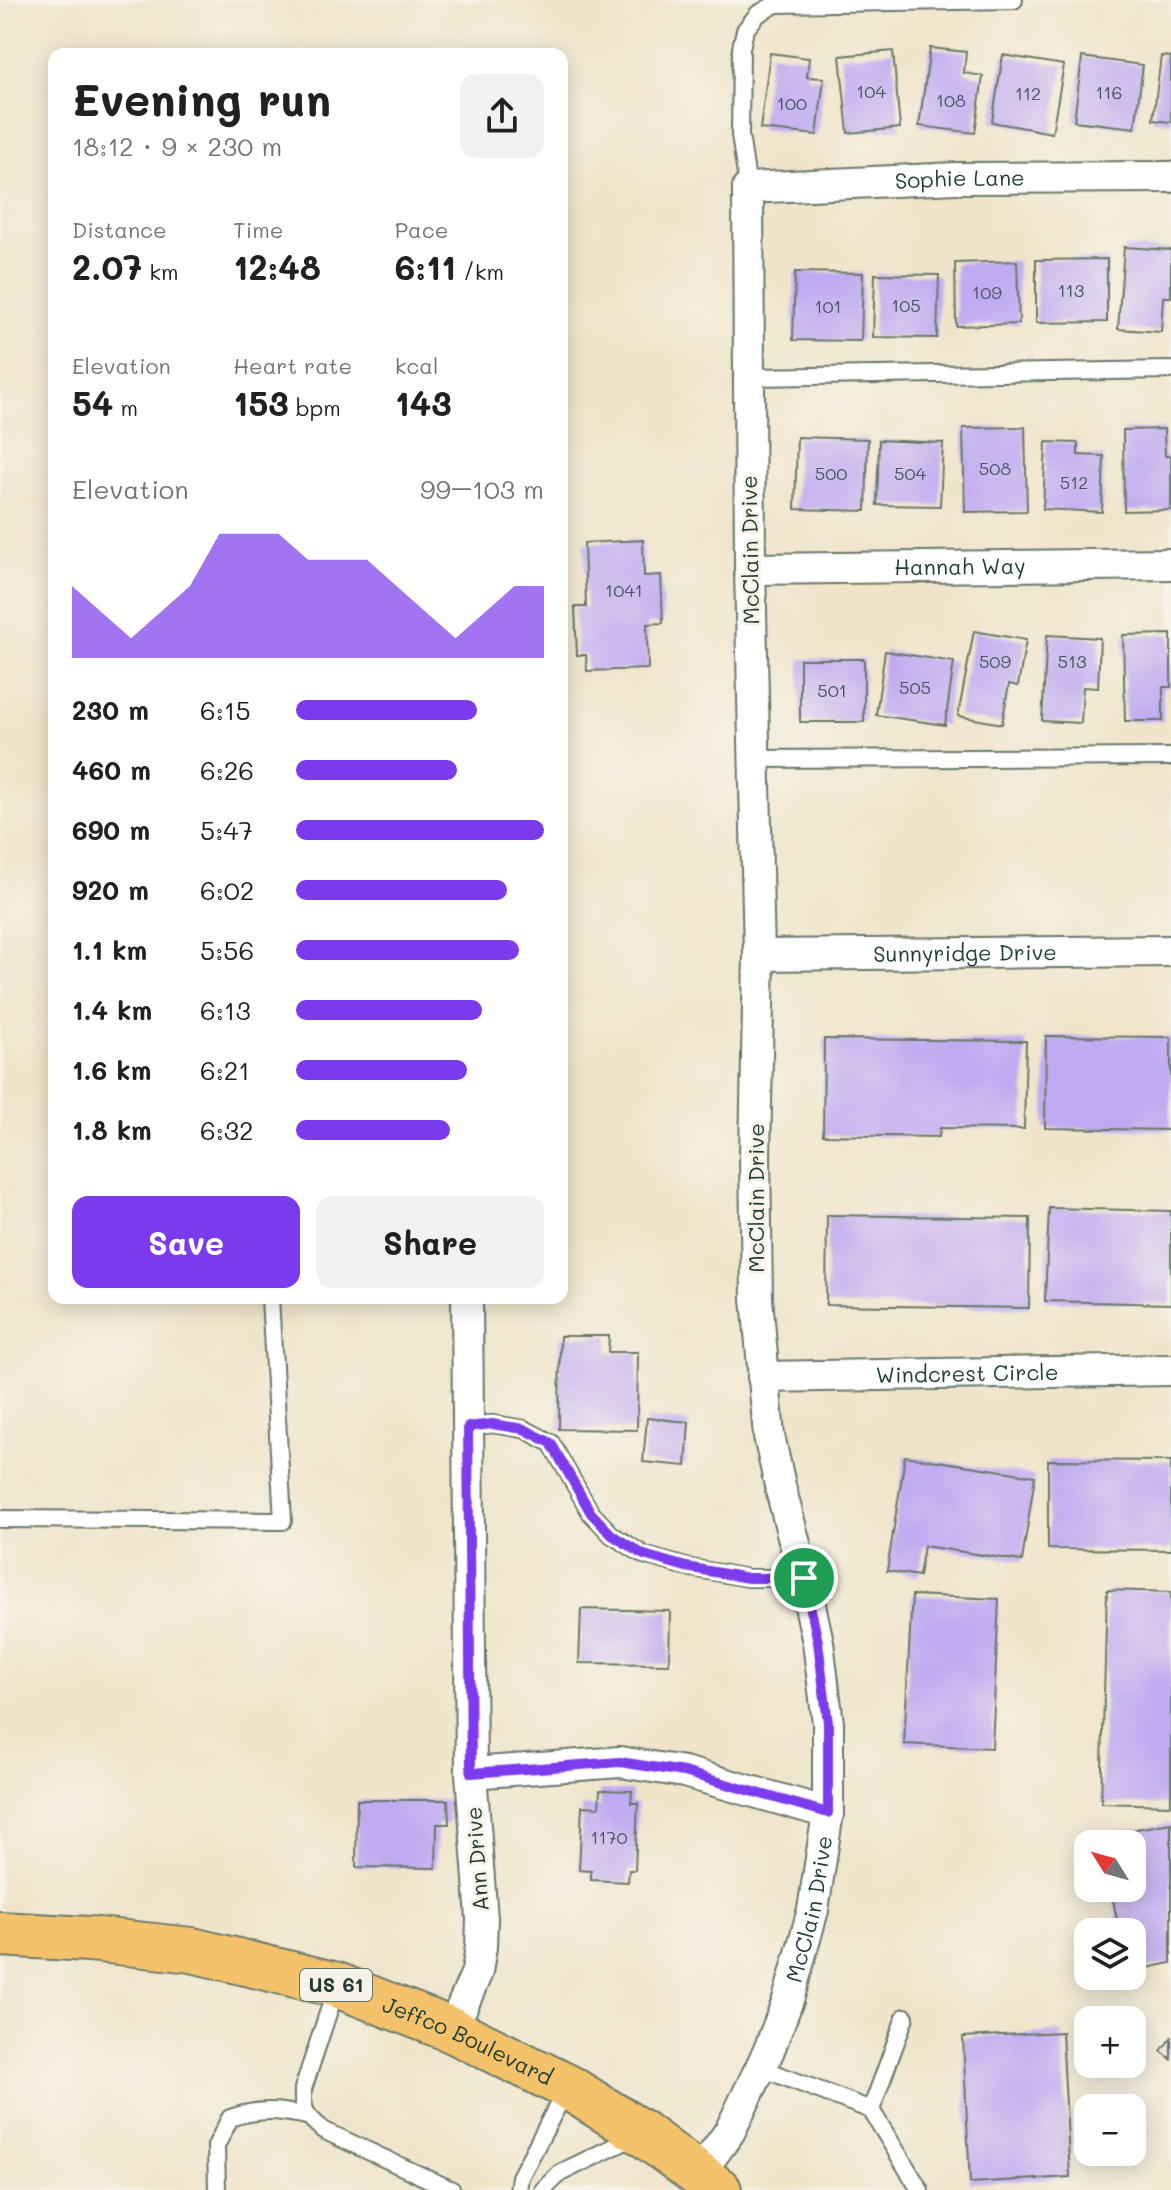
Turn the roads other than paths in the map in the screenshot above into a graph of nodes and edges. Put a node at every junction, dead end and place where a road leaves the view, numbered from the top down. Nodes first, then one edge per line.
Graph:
1 (1014, 0) edge
2 (1171, 177) edge
3 (748, 188) junction
4 (1171, 370) edge
5 (748, 377) junction
6 (1171, 564) edge
7 (750, 569) junction
8 (1171, 757) edge
9 (754, 759) junction
10 (1171, 951) edge
11 (759, 955) junction
12 (270, 1304) edge
13 (467, 1304) edge
14 (1171, 1370) edge
15 (763, 1377) junction
16 (468, 1427) junction
17 (0, 1519) edge
18 (804, 1578) junction
19 (471, 1773) junction
20 (828, 1813) junction
21 (0, 1934) edge
22 (337, 1985) junction
23 (905, 2017) dead end
24 (452, 2030) junction
25 (761, 2068) junction
26 (568, 2087) junction
27 (871, 2110) junction
28 (307, 2116) junction
29 (642, 2133) junction
30 (709, 2182) edge
31 (217, 2190) edge
32 (452, 2190) edge
33 (518, 2190) edge
34 (543, 2190) edge
35 (920, 2190) edge

1 - 3 lane
2 - 3 street, Sophie Lane
3 - 5 street, McClain Drive
4 - 5 lane
5 - 7 street, McClain Drive
6 - 7 street, Hannah Way
7 - 9 street, McClain Drive
8 - 9 lane
9 - 11 street, McClain Drive
10 - 11 street, Sunnyridge Drive
11 - 15 street, McClain Drive
12 - 17 lane
13 - 16 street, Ann Drive
14 - 15 street, Windcrest Circle
15 - 18 street, McClain Drive
16 - 18 lane
16 - 19 street, Ann Drive
18 - 20 street, McClain Drive
19 - 20 street
19 - 24 street, Ann Drive
20 - 25 street, McClain Drive
21 - 22 main road, Jeffco Boulevard / US 61
22 - 24 main road, Jeffco Boulevard / US 61
22 - 28 lane
23 - 27 lane
24 - 26 main road, Jeffco Boulevard / US 61
25 - 27 lane
25 - 30 street, McClain Drive
26 - 29 main road, Jeffco Boulevard / US 61
26 - 33 lane
27 - 35 lane
28 - 31 lane
28 - 32 lane
29 - 30 main road, Jeffco Boulevard / US 61
29 - 34 lane

